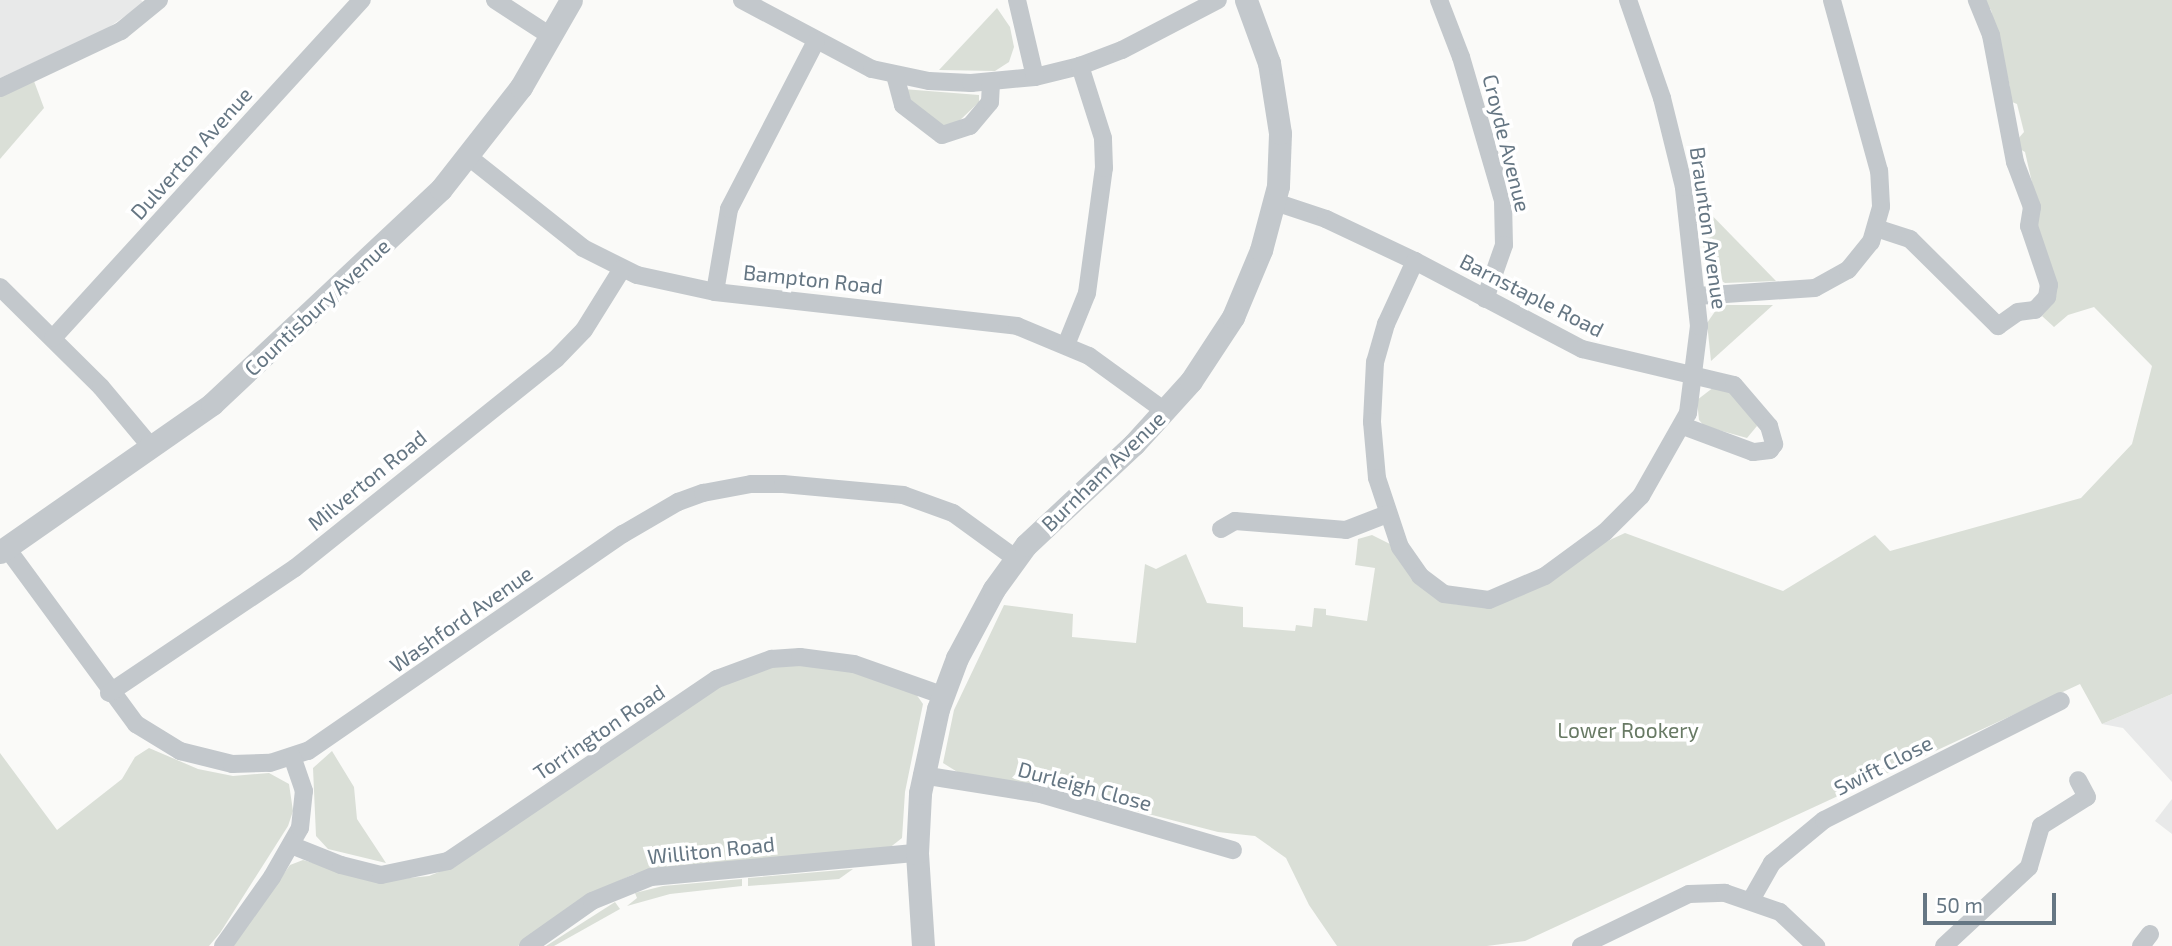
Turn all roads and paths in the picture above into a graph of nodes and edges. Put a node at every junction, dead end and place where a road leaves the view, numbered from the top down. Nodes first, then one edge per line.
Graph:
1 (159, 0) edge
2 (362, 0) edge
3 (495, 0) edge
4 (571, 0) edge
5 (1017, 0) edge
6 (1218, 0) edge
7 (1246, 0) edge
8 (1439, 0) edge
9 (1628, 0) edge
10 (1832, 0) edge
11 (1977, 0) edge
12 (746, 1) edge
13 (552, 37) junction
14 (816, 41) junction
15 (1080, 66) junction
16 (895, 75) junction
17 (1035, 78) junction
18 (991, 83) junction
19 (0, 88) edge
20 (470, 158) junction
21 (1275, 201) junction
22 (1876, 228) junction
23 (1415, 261) junction
24 (622, 269) junction
25 (0, 287) edge
26 (715, 292) junction
27 (1697, 296) junction
28 (1485, 299) junction
29 (54, 338) junction
30 (1066, 345) junction
31 (1694, 376) junction
32 (1166, 411) junction
33 (1683, 426) junction
34 (152, 449) junction
35 (1387, 514) junction
36 (1221, 529) dead end
37 (3, 550) edge
38 (1016, 558) junction
39 (109, 693) junction
40 (942, 695) junction
41 (2061, 701) dead end
42 (292, 757) junction
43 (922, 775) junction
44 (2078, 780) dead end
45 (291, 845) junction
46 (1233, 850) dead end
47 (917, 853) junction
48 (1751, 900) junction
49 (223, 946) edge
50 (528, 946) edge
51 (923, 946) edge
52 (1581, 946) edge
53 (1816, 946) edge
54 (1944, 946) edge

1 - 19 street
2 - 29 street, Dulverton Avenue
3 - 13 street
4 - 13 street, Countisbury Avenue
5 - 17 street
6 - 15 street
7 - 21 street, Burnham Avenue
8 - 28 street, Croyde Avenue
9 - 27 street, Braunton Avenue
10 - 22 street
11 - 22 street
12 - 14 street
13 - 20 street, Countisbury Avenue
14 - 16 street
14 - 26 street
15 - 17 street
15 - 30 street
16 - 18 street
16 - 18 street
17 - 18 street
20 - 24 street, Bampton Road
20 - 34 street, Countisbury Avenue
21 - 23 street, Barnstaple Road
21 - 32 street, Burnham Avenue
22 - 27 street
23 - 28 street, Barnstaple Road
23 - 35 street, Braunton Avenue
24 - 26 street, Bampton Road
24 - 39 street, Milverton Road
25 - 29 street
26 - 30 street, Bampton Road
27 - 31 street, Braunton Avenue
28 - 31 street, Barnstaple Road
29 - 34 street
30 - 32 street, Bampton Road
31 - 33 street, Braunton Avenue
31 - 33 street, Barnstaple Road
32 - 38 street, Burnham Avenue
33 - 35 street, Braunton Avenue
34 - 37 street, Countisbury Avenue
35 - 36 street
37 - 39 street, Washford Avenue
38 - 40 street, Burnham Avenue
38 - 42 street, Washford Avenue
39 - 42 street, Washford Avenue
40 - 43 street, Burnham Avenue
40 - 45 street, Torrington Road
41 - 48 street, Swift Close
42 - 45 street
43 - 46 street, Durleigh Close
43 - 47 street, Burnham Avenue
44 - 54 street
45 - 49 street
47 - 50 street, Williton Road
47 - 51 street, Burnham Avenue
48 - 52 street
48 - 53 street

